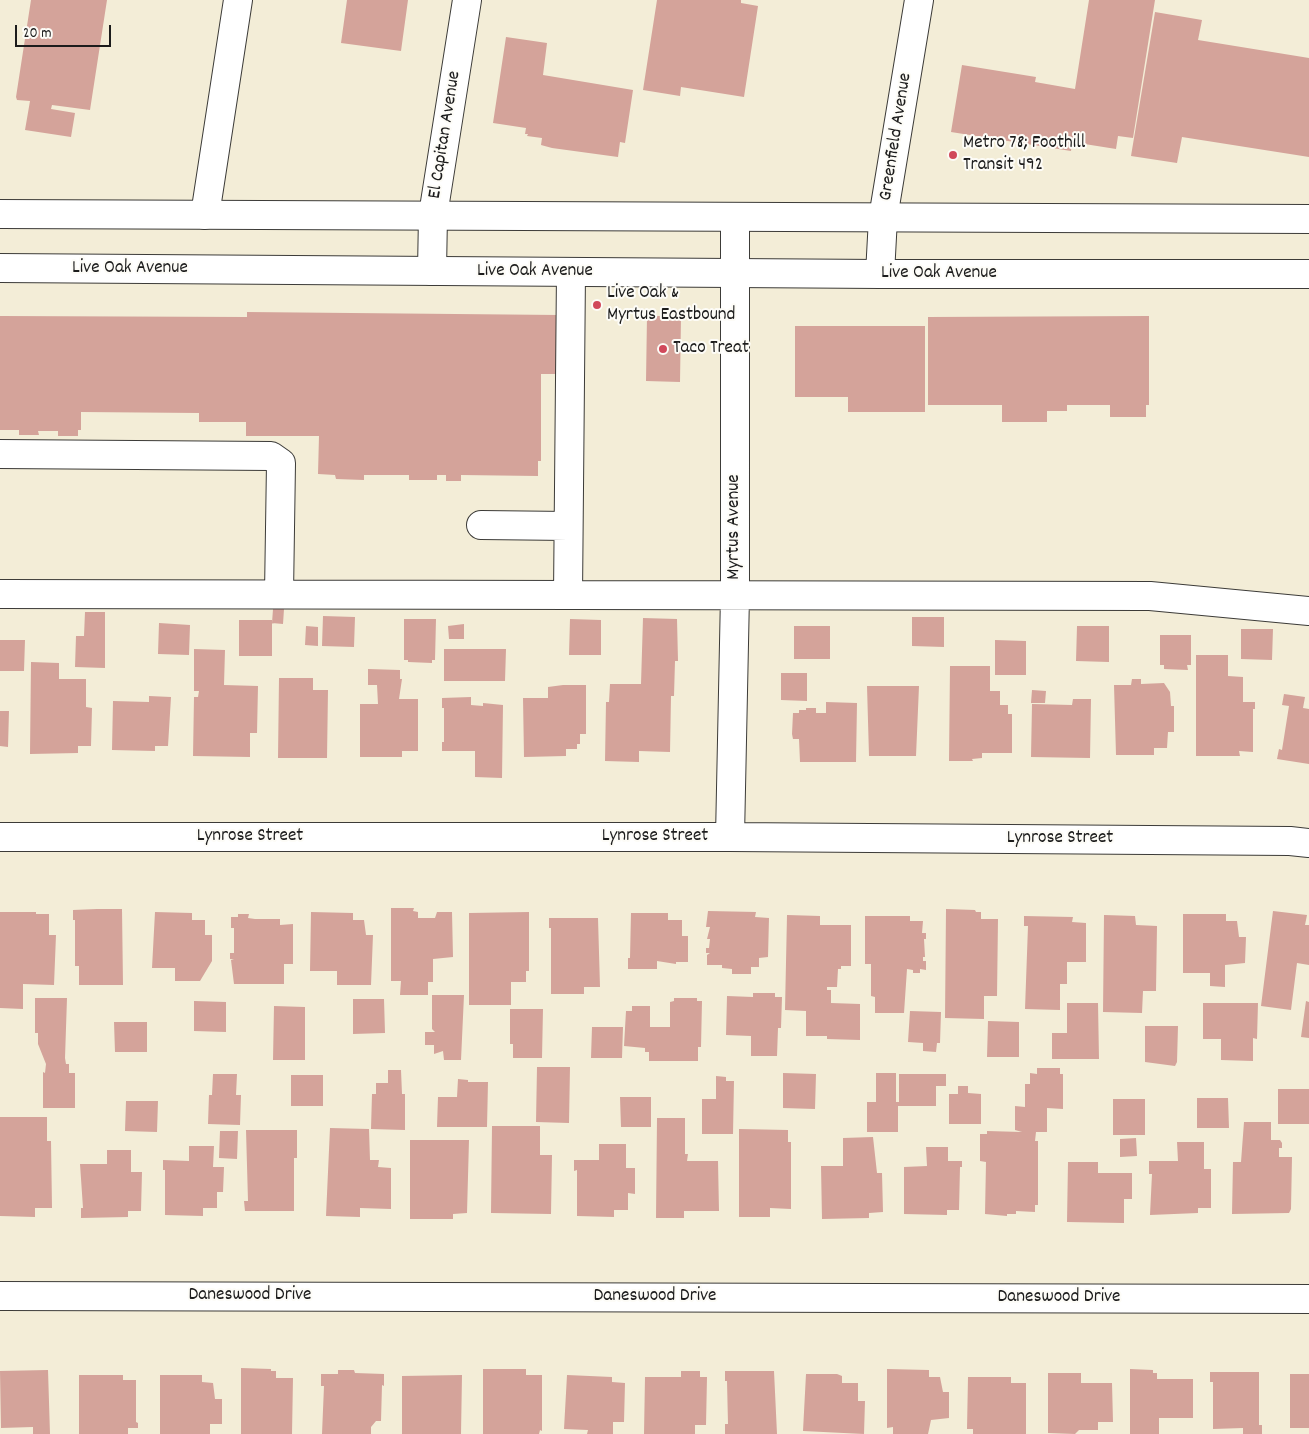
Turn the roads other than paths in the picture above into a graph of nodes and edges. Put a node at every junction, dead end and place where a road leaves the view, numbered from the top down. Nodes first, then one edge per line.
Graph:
1 (238, 0) edge
2 (467, 0) edge
3 (919, 0) edge
4 (0, 214) edge
5 (205, 215) junction
6 (433, 215) junction
7 (735, 217) junction
8 (883, 218) junction
9 (1309, 220) edge
10 (0, 268) edge
11 (432, 271) junction
12 (571, 272) junction
13 (735, 273) junction
14 (880, 274) junction
15 (1309, 274) edge
16 (0, 454) edge
17 (481, 526) dead end
18 (568, 526) junction
19 (0, 594) edge
20 (279, 594) junction
21 (568, 594) junction
22 (735, 595) junction
23 (1309, 611) edge
24 (0, 837) edge
25 (730, 837) junction
26 (1309, 843) edge
27 (0, 1296) edge
28 (1309, 1299) edge

1 - 5 street
2 - 6 street, El Capitan Avenue
3 - 8 street, Greenfield Avenue
4 - 5 street
5 - 6 street
6 - 7 street
6 - 11 street, El Capitan Avenue
7 - 8 street
7 - 13 street, Myrtus Avenue
8 - 9 street
8 - 14 street, Greenfield Avenue
10 - 11 street, Live Oak Avenue
11 - 12 street, Live Oak Avenue
12 - 13 street, Live Oak Avenue
12 - 18 street
13 - 14 street, Live Oak Avenue
13 - 22 street, Myrtus Avenue
14 - 15 street, Live Oak Avenue
16 - 20 street
17 - 18 street
18 - 21 street
19 - 20 street
20 - 21 street
21 - 22 street
22 - 23 street
22 - 25 street, Myrtus Avenue
24 - 25 street, Lynrose Street
25 - 26 street, Lynrose Street
27 - 28 street, Daneswood Drive

